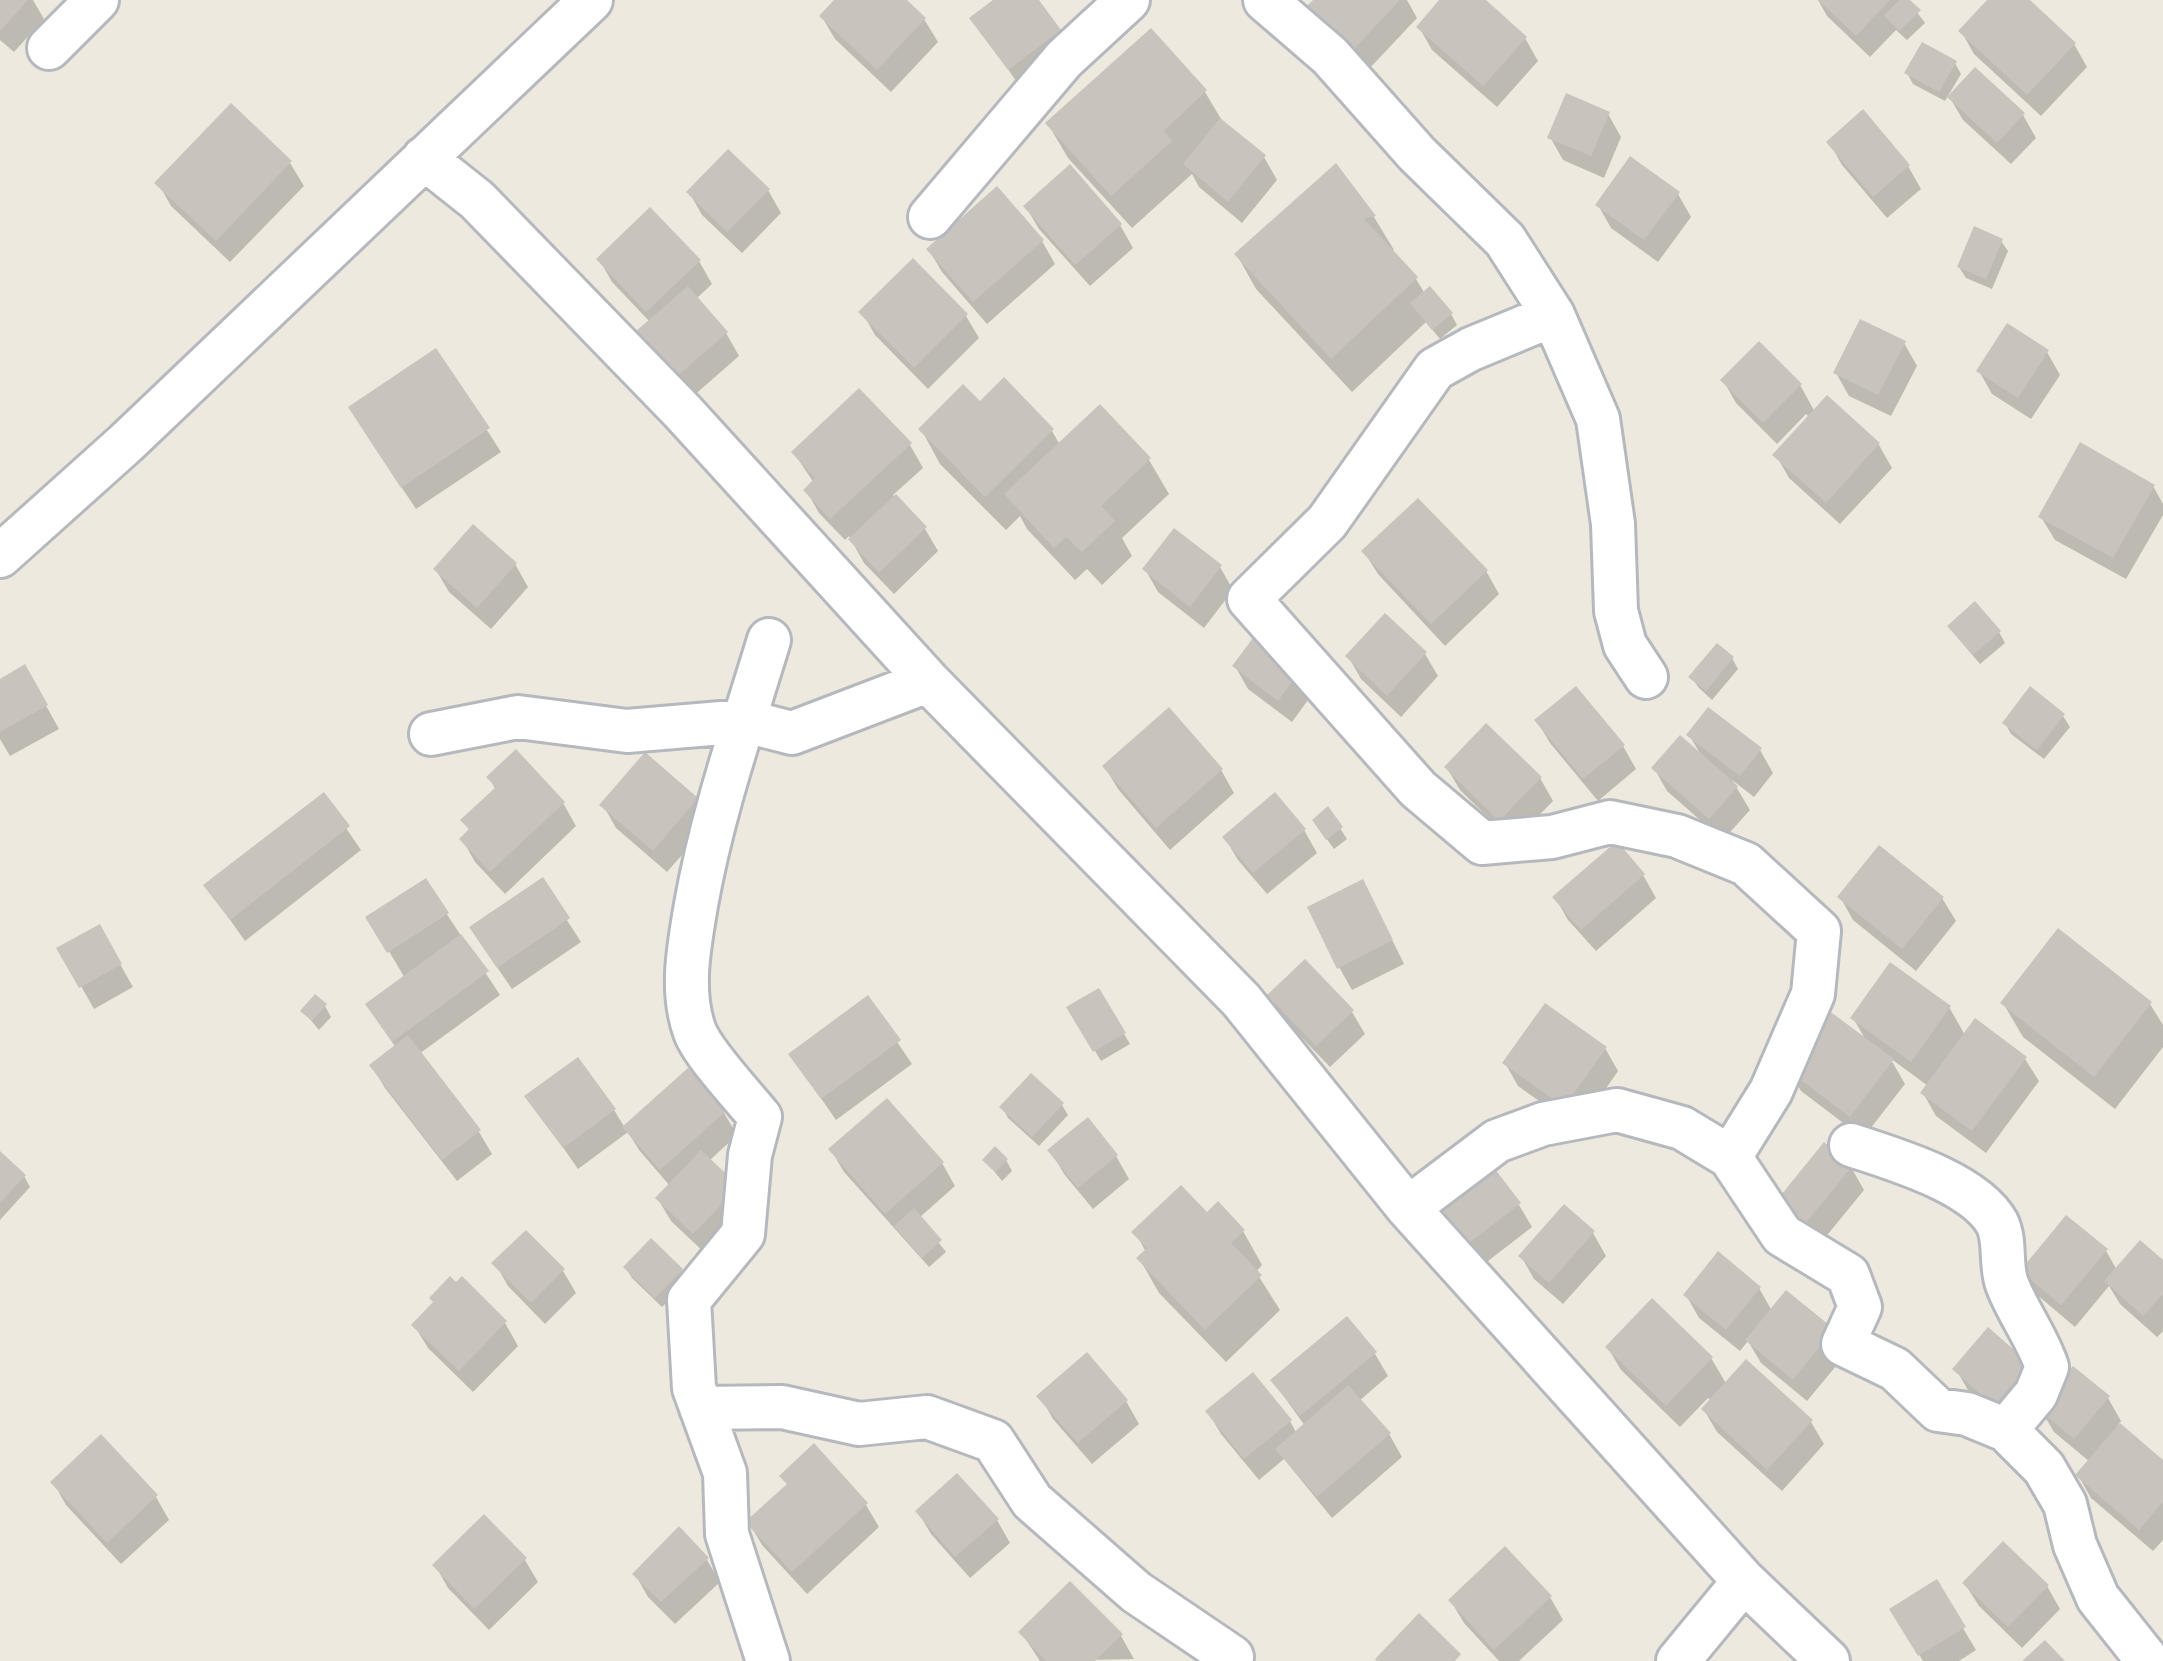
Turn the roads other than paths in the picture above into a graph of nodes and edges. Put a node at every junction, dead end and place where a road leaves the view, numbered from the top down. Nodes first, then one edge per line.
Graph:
1 (97, 0) edge
2 (591, 0) edge
3 (1128, 0) edge
4 (1265, 0) edge
5 (49, 48) dead end
6 (424, 158) junction
7 (930, 217) dead end
8 (1553, 315) junction
9 (0, 556) edge
10 (769, 640) dead end
11 (1646, 677) dead end
12 (928, 682) junction
13 (744, 722) junction
14 (431, 734) dead end
15 (1851, 1145) dead end
16 (1730, 1156) junction
17 (1408, 1208) junction
18 (701, 1408) junction
19 (2006, 1430) junction
20 (1744, 1581) junction
21 (1232, 1658) dead end
22 (768, 1661) edge
23 (1678, 1661) edge
24 (1828, 1661) edge
25 (2148, 1661) edge

1 - 5 street
2 - 6 street
3 - 7 street
4 - 8 street
6 - 9 street
6 - 12 street
8 - 11 street
8 - 16 street
10 - 13 street
12 - 13 street
12 - 17 street
13 - 14 street
13 - 18 street
15 - 19 street
16 - 17 street
16 - 19 street
17 - 20 street
18 - 21 street
18 - 22 street
19 - 25 street
20 - 23 street
20 - 24 street

